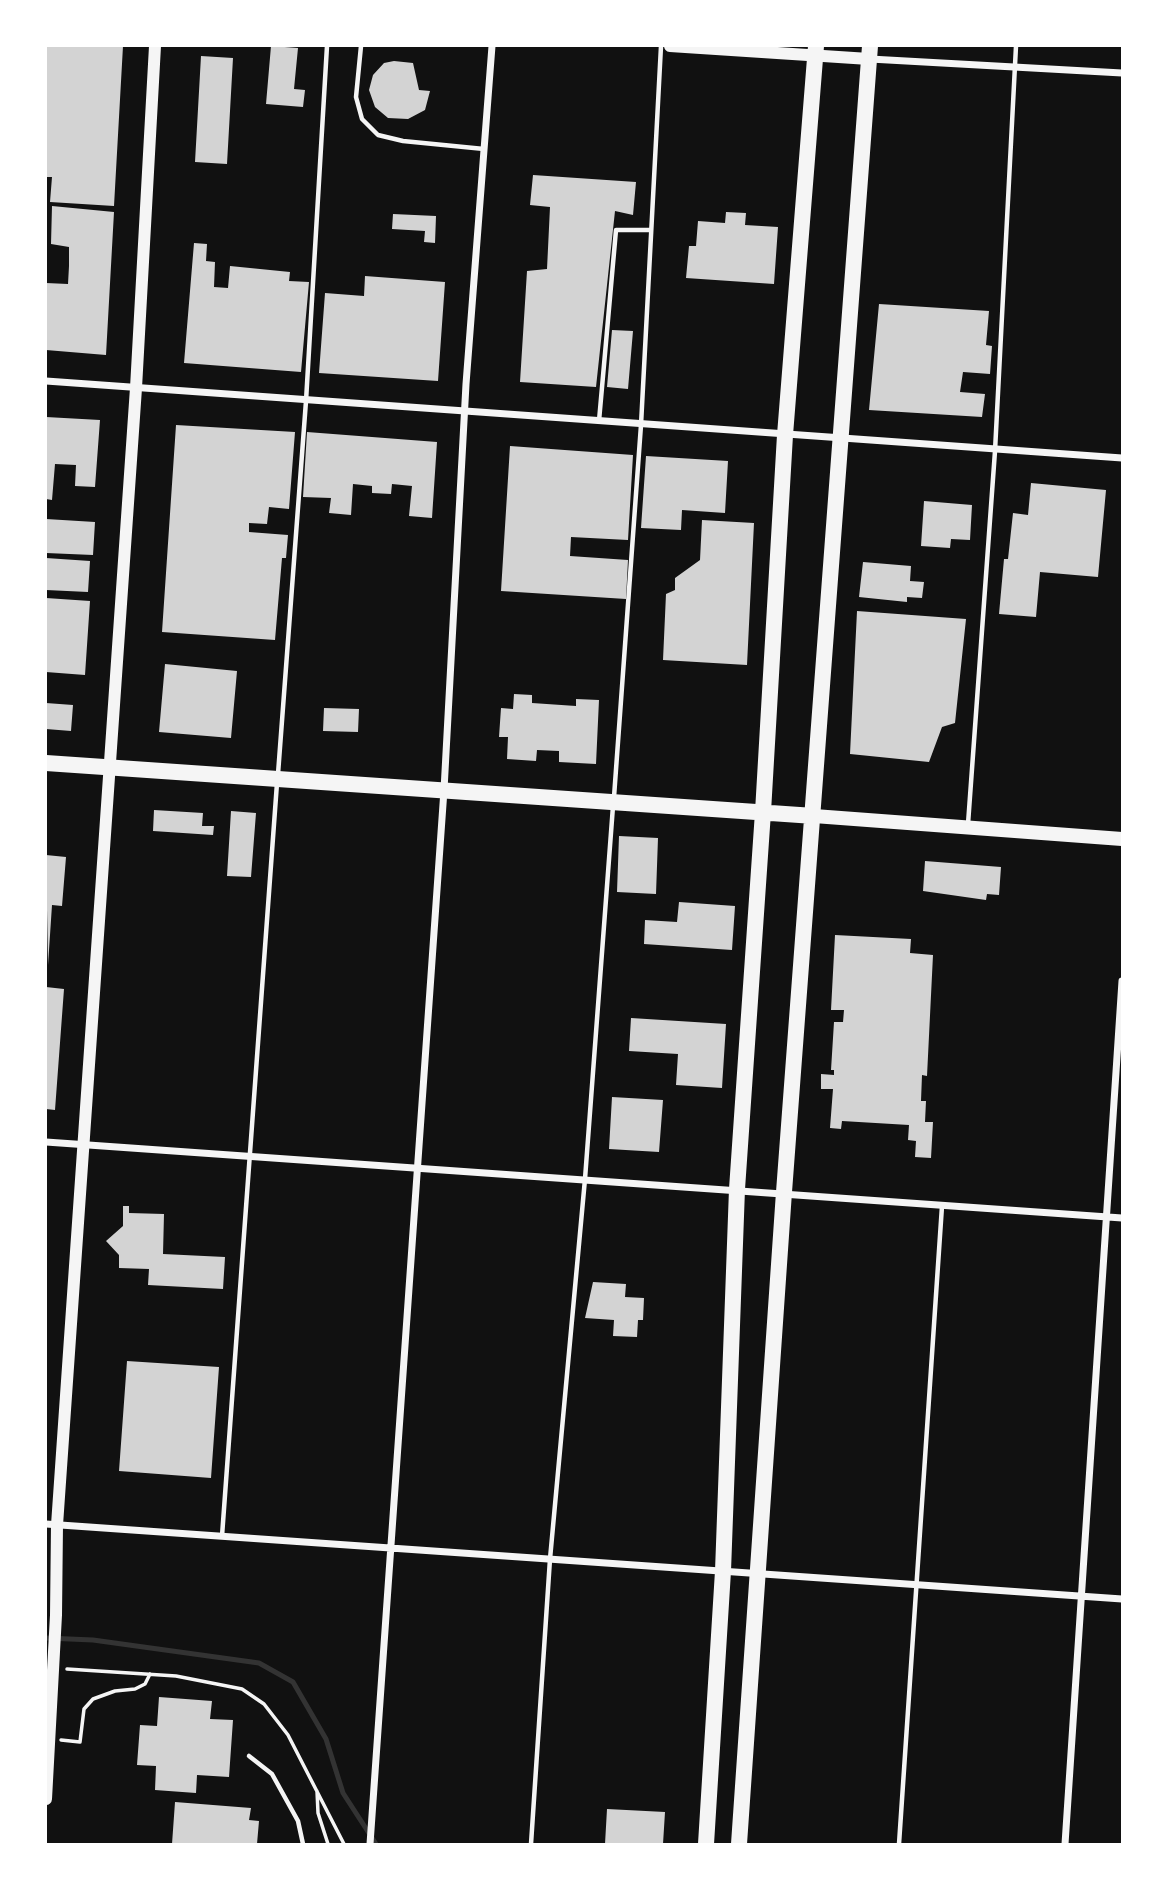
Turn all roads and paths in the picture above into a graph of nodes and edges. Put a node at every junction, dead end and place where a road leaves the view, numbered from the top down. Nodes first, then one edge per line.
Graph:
1 (155, 46) edge
2 (327, 46) edge
3 (361, 46) edge
4 (492, 46) edge
5 (660, 46) edge
6 (670, 46) edge
7 (1016, 46) edge
8 (816, 50) edge
9 (870, 52) edge
10 (1015, 67) junction
11 (1122, 72) edge
12 (484, 149) junction
13 (650, 230) junction
14 (46, 381) edge
15 (136, 388) junction
16 (306, 401) junction
17 (465, 411) junction
18 (598, 422) junction
19 (641, 425) junction
20 (785, 435) junction
21 (840, 439) junction
22 (995, 451) junction
23 (1122, 458) edge
24 (46, 763) edge
25 (109, 767) junction
26 (277, 779) junction
27 (444, 790) junction
28 (613, 802) junction
29 (763, 813) junction
30 (814, 816) junction
31 (967, 828) junction
32 (1122, 839) edge
33 (1122, 981) edge
34 (46, 1142) edge
35 (84, 1144) junction
36 (250, 1156) junction
37 (418, 1167) junction
38 (585, 1179) junction
39 (737, 1189) junction
40 (784, 1192) junction
41 (942, 1205) junction
42 (1107, 1216) junction
43 (1122, 1217) edge
44 (51, 1524) edge
45 (222, 1536) junction
46 (391, 1548) junction
47 (550, 1559) junction
48 (723, 1571) junction
49 (759, 1574) junction
50 (916, 1585) junction
51 (1082, 1596) junction
52 (1122, 1599) edge
53 (56, 1669) dead end
54 (150, 1674) junction
55 (49, 1739) junction
56 (249, 1756) dead end
57 (318, 1789) junction
58 (46, 1799) edge
59 (303, 1844) edge
60 (328, 1844) edge
61 (345, 1844) edge
62 (370, 1844) edge
63 (531, 1844) edge
64 (706, 1844) edge
65 (739, 1844) edge
66 (899, 1844) edge
67 (1065, 1844) edge

1 - 15 street
2 - 16 lane
3 - 12 lane
4 - 12 street
5 - 13 lane
6 - 8 street
7 - 10 lane
8 - 9 street
8 - 20 highway
9 - 10 street
9 - 21 highway
10 - 11 street
10 - 22 lane
12 - 17 street
13 - 18 lane
13 - 19 lane
14 - 15 street
15 - 16 street
15 - 25 street
16 - 17 street
16 - 26 lane
17 - 18 street
17 - 27 street
18 - 19 street
19 - 20 street
19 - 28 lane
20 - 21 street
20 - 29 highway
21 - 22 street
21 - 30 highway
22 - 23 street
22 - 31 lane
24 - 25 highway
25 - 26 highway
25 - 35 street
26 - 27 highway
26 - 36 lane
27 - 28 highway
27 - 37 street
28 - 29 highway
28 - 38 lane
29 - 30 highway
29 - 39 highway
30 - 31 main road
30 - 40 highway
31 - 32 main road
33 - 42 street
34 - 35 street
35 - 36 street
35 - 44 street
36 - 37 street
36 - 45 lane
37 - 38 street
37 - 46 street
38 - 39 street
38 - 47 lane
39 - 40 street
39 - 48 highway
40 - 41 street
40 - 49 highway
41 - 42 street
41 - 50 lane
42 - 43 street
42 - 51 street
44 - 45 street
44 - 55 street
45 - 46 street
46 - 47 street
46 - 62 street
47 - 48 street
47 - 63 lane
48 - 49 street
48 - 64 highway
49 - 50 street
49 - 65 highway
50 - 51 street
50 - 66 lane
51 - 52 street
51 - 67 street
53 - 54 path
54 - 55 path
54 - 57 path
55 - 58 street
56 - 59 lane
57 - 60 path
57 - 61 path

